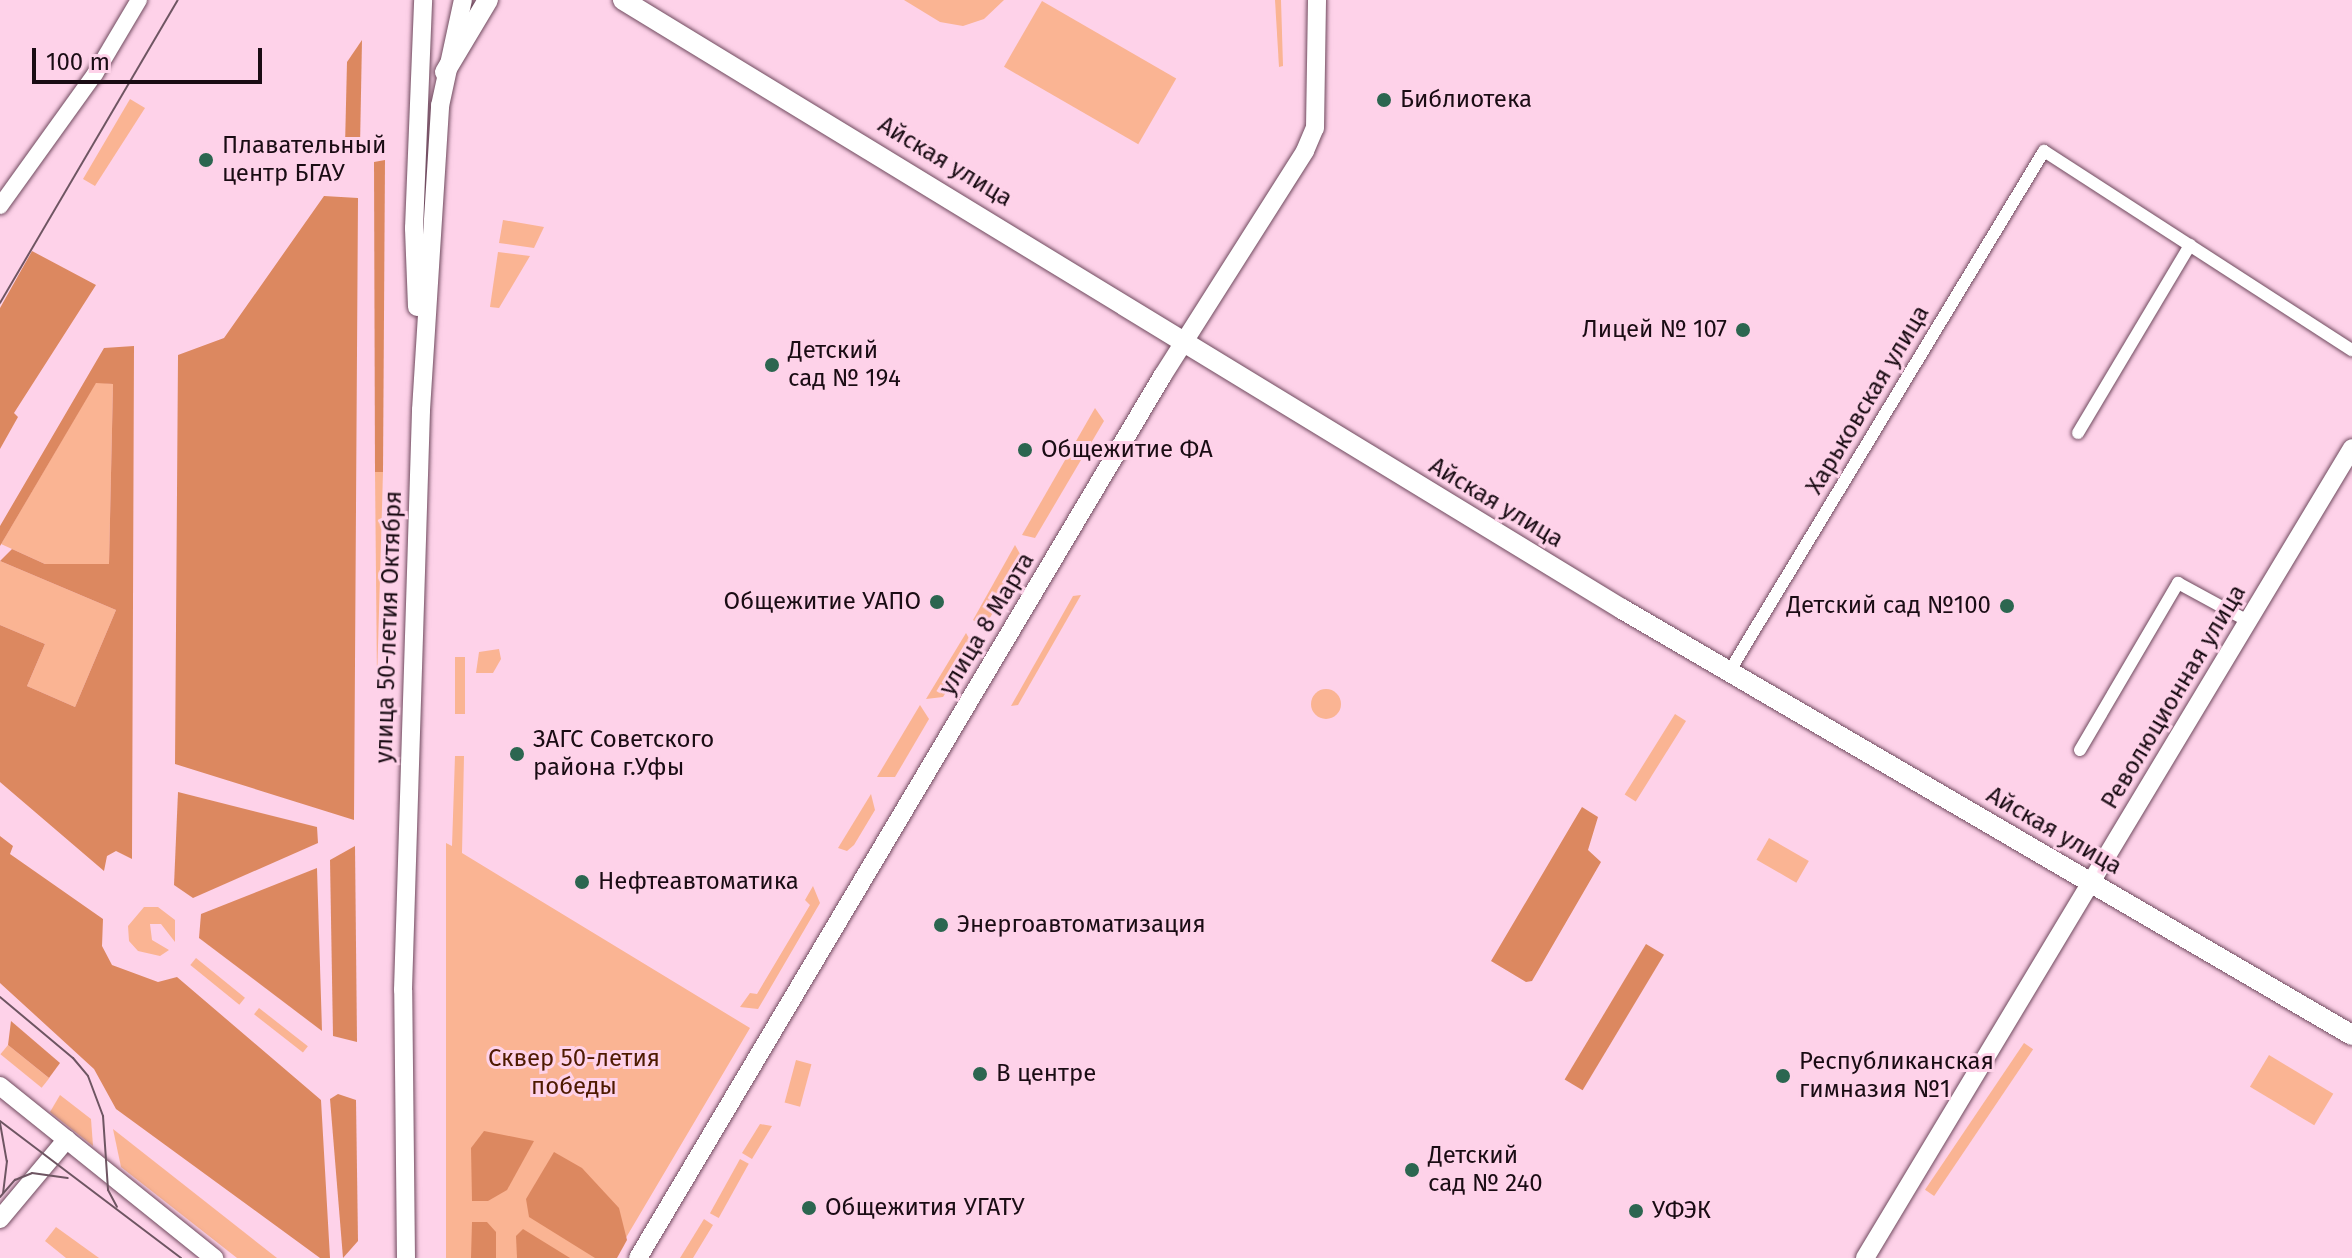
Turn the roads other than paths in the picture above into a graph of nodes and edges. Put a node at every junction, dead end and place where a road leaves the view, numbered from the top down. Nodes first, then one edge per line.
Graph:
1 (139, 0) edge
2 (423, 0) edge
3 (463, 0) edge
4 (488, 0) edge
5 (623, 0) edge
6 (1317, 0) edge
7 (445, 72) junction
8 (0, 206) edge
9 (2190, 245) junction
10 (1188, 340) junction
11 (2352, 350) edge
12 (421, 410) junction
13 (2078, 433) dead end
14 (2352, 448) edge
15 (2248, 621) junction
16 (1729, 672) junction
17 (2080, 750) dead end
18 (2091, 882) junction
19 (2352, 1035) edge
20 (0, 1086) edge
21 (67, 1139) junction
22 (0, 1219) edge
23 (214, 1258) edge
24 (406, 1258) edge
25 (638, 1258) edge
26 (1865, 1258) edge

1 - 8 street
2 - 12 main road
3 - 7 main road, улица 50-летия Октября
4 - 7 main road
5 - 10 main road, Айская улица
6 - 10 main road, улица 8 Марта
7 - 12 main road, улица 50-летия Октября
9 - 11 street
9 - 13 street
9 - 16 street, Харьковская улица
10 - 16 main road, Айская улица
10 - 25 main road, улица 8 Марта
12 - 24 main road, улица 50-летия Октября
14 - 15 main road, Революционная улица
15 - 17 street
15 - 18 main road, Революционная улица
16 - 18 main road, Айская улица
18 - 19 main road, Айская улица
18 - 26 main road, Революционная улица
20 - 21 main road
21 - 22 main road
21 - 23 main road

